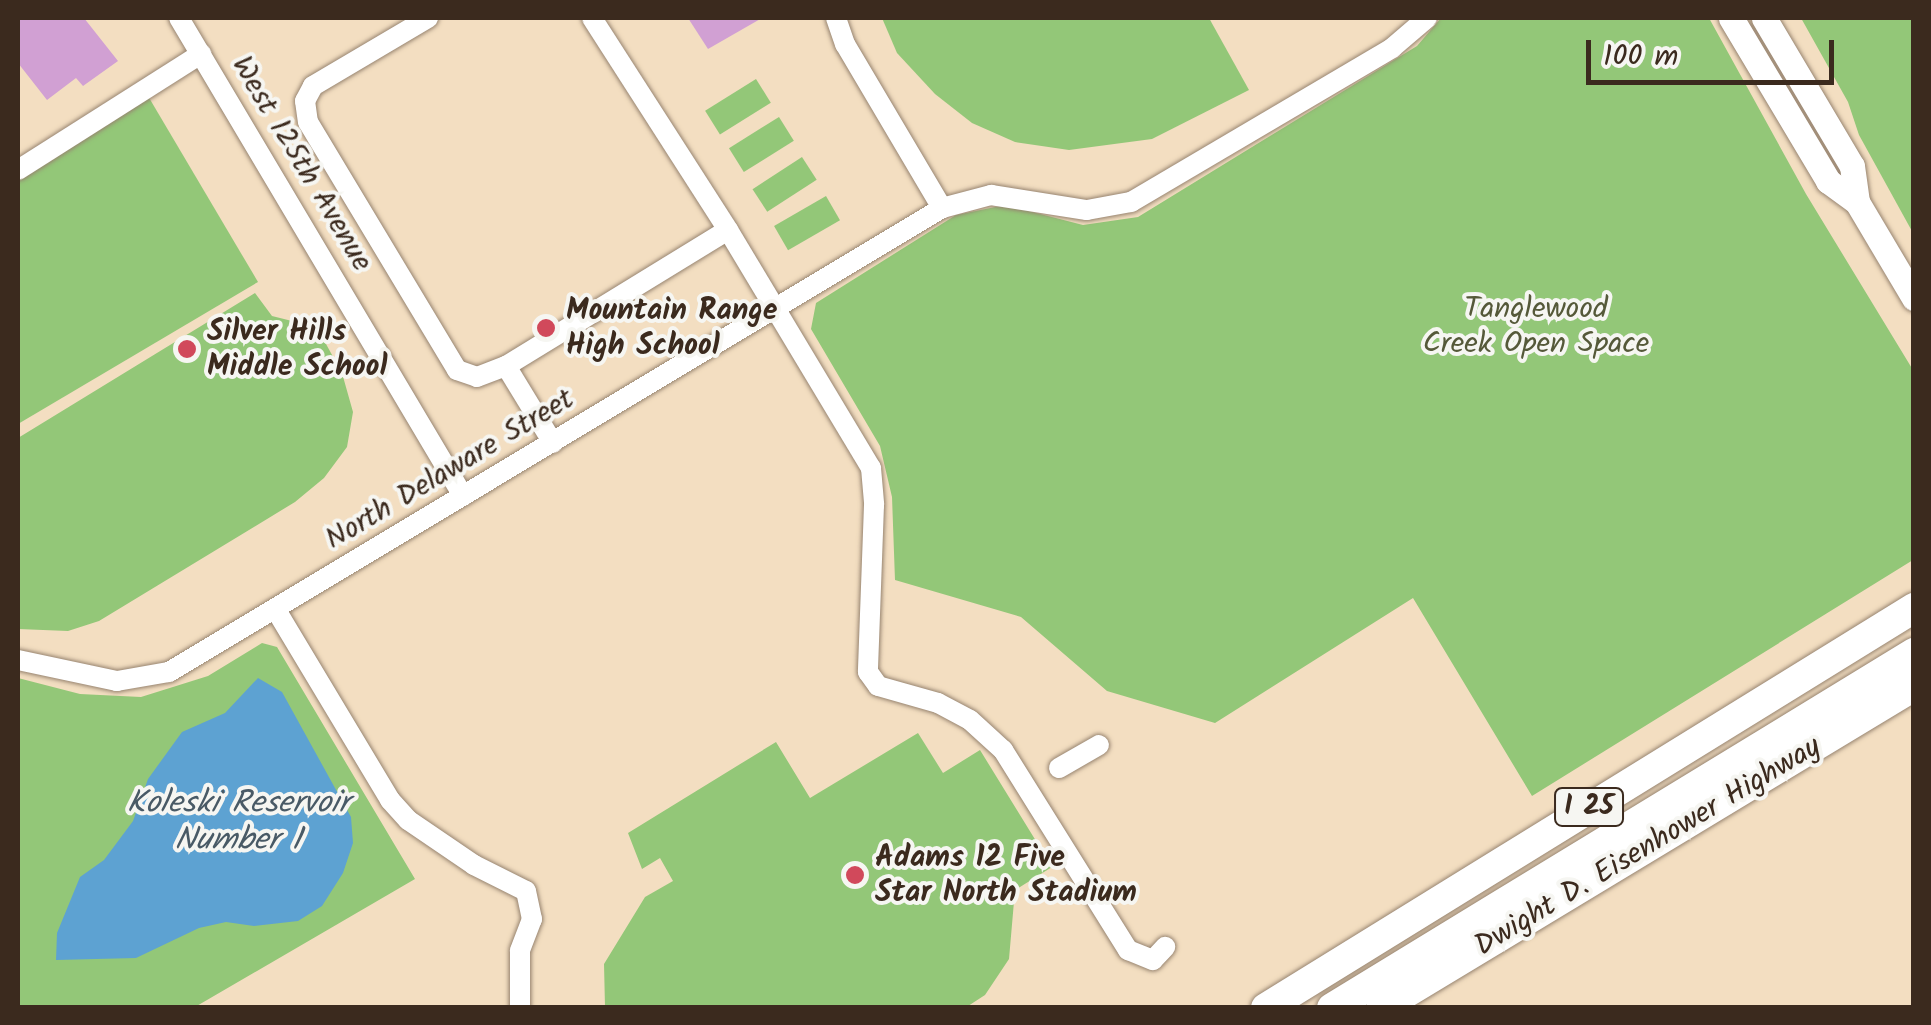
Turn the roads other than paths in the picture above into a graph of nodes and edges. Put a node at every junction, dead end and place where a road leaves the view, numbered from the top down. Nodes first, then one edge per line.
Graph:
1 (179, 18) edge
2 (428, 18) edge
3 (592, 18) edge
4 (836, 18) edge
5 (1427, 18) edge
6 (1731, 18) edge
7 (1764, 18) edge
8 (201, 54) junction
9 (18, 170) edge
10 (1857, 202) junction
11 (942, 208) junction
12 (728, 230) junction
13 (1914, 298) edge
14 (776, 308) junction
15 (506, 366) junction
16 (552, 443) junction
17 (463, 496) junction
18 (1914, 608) edge
19 (276, 610) junction
20 (1914, 631) edge
21 (1914, 653) edge
22 (18, 660) edge
23 (1914, 686) edge
24 (1099, 745) dead end
25 (1058, 768) dead end
26 (1165, 948) dead end
27 (520, 1008) edge
28 (1266, 1008) edge
29 (1296, 1008) edge
30 (1332, 1008) edge
31 (1382, 1008) edge

1 - 8 street, West 125th Avenue
2 - 15 street
3 - 12 street
4 - 11 street
5 - 11 street, North Delaware Street
6 - 10 main road
7 - 10 main road
8 - 9 street
8 - 17 street, West 125th Avenue
10 - 13 main road
11 - 14 street, North Delaware Street
12 - 14 street
12 - 15 street
14 - 16 street, North Delaware Street
14 - 26 street
15 - 16 street
16 - 17 street, North Delaware Street
17 - 19 street, North Delaware Street
18 - 28 highway, Dwight D. Eisenhower Highway / I 25
19 - 22 street, North Delaware Street
19 - 27 street
20 - 29 highway
21 - 30 highway
23 - 31 highway, Dwight D. Eisenhower Highway / I 25
24 - 25 street

